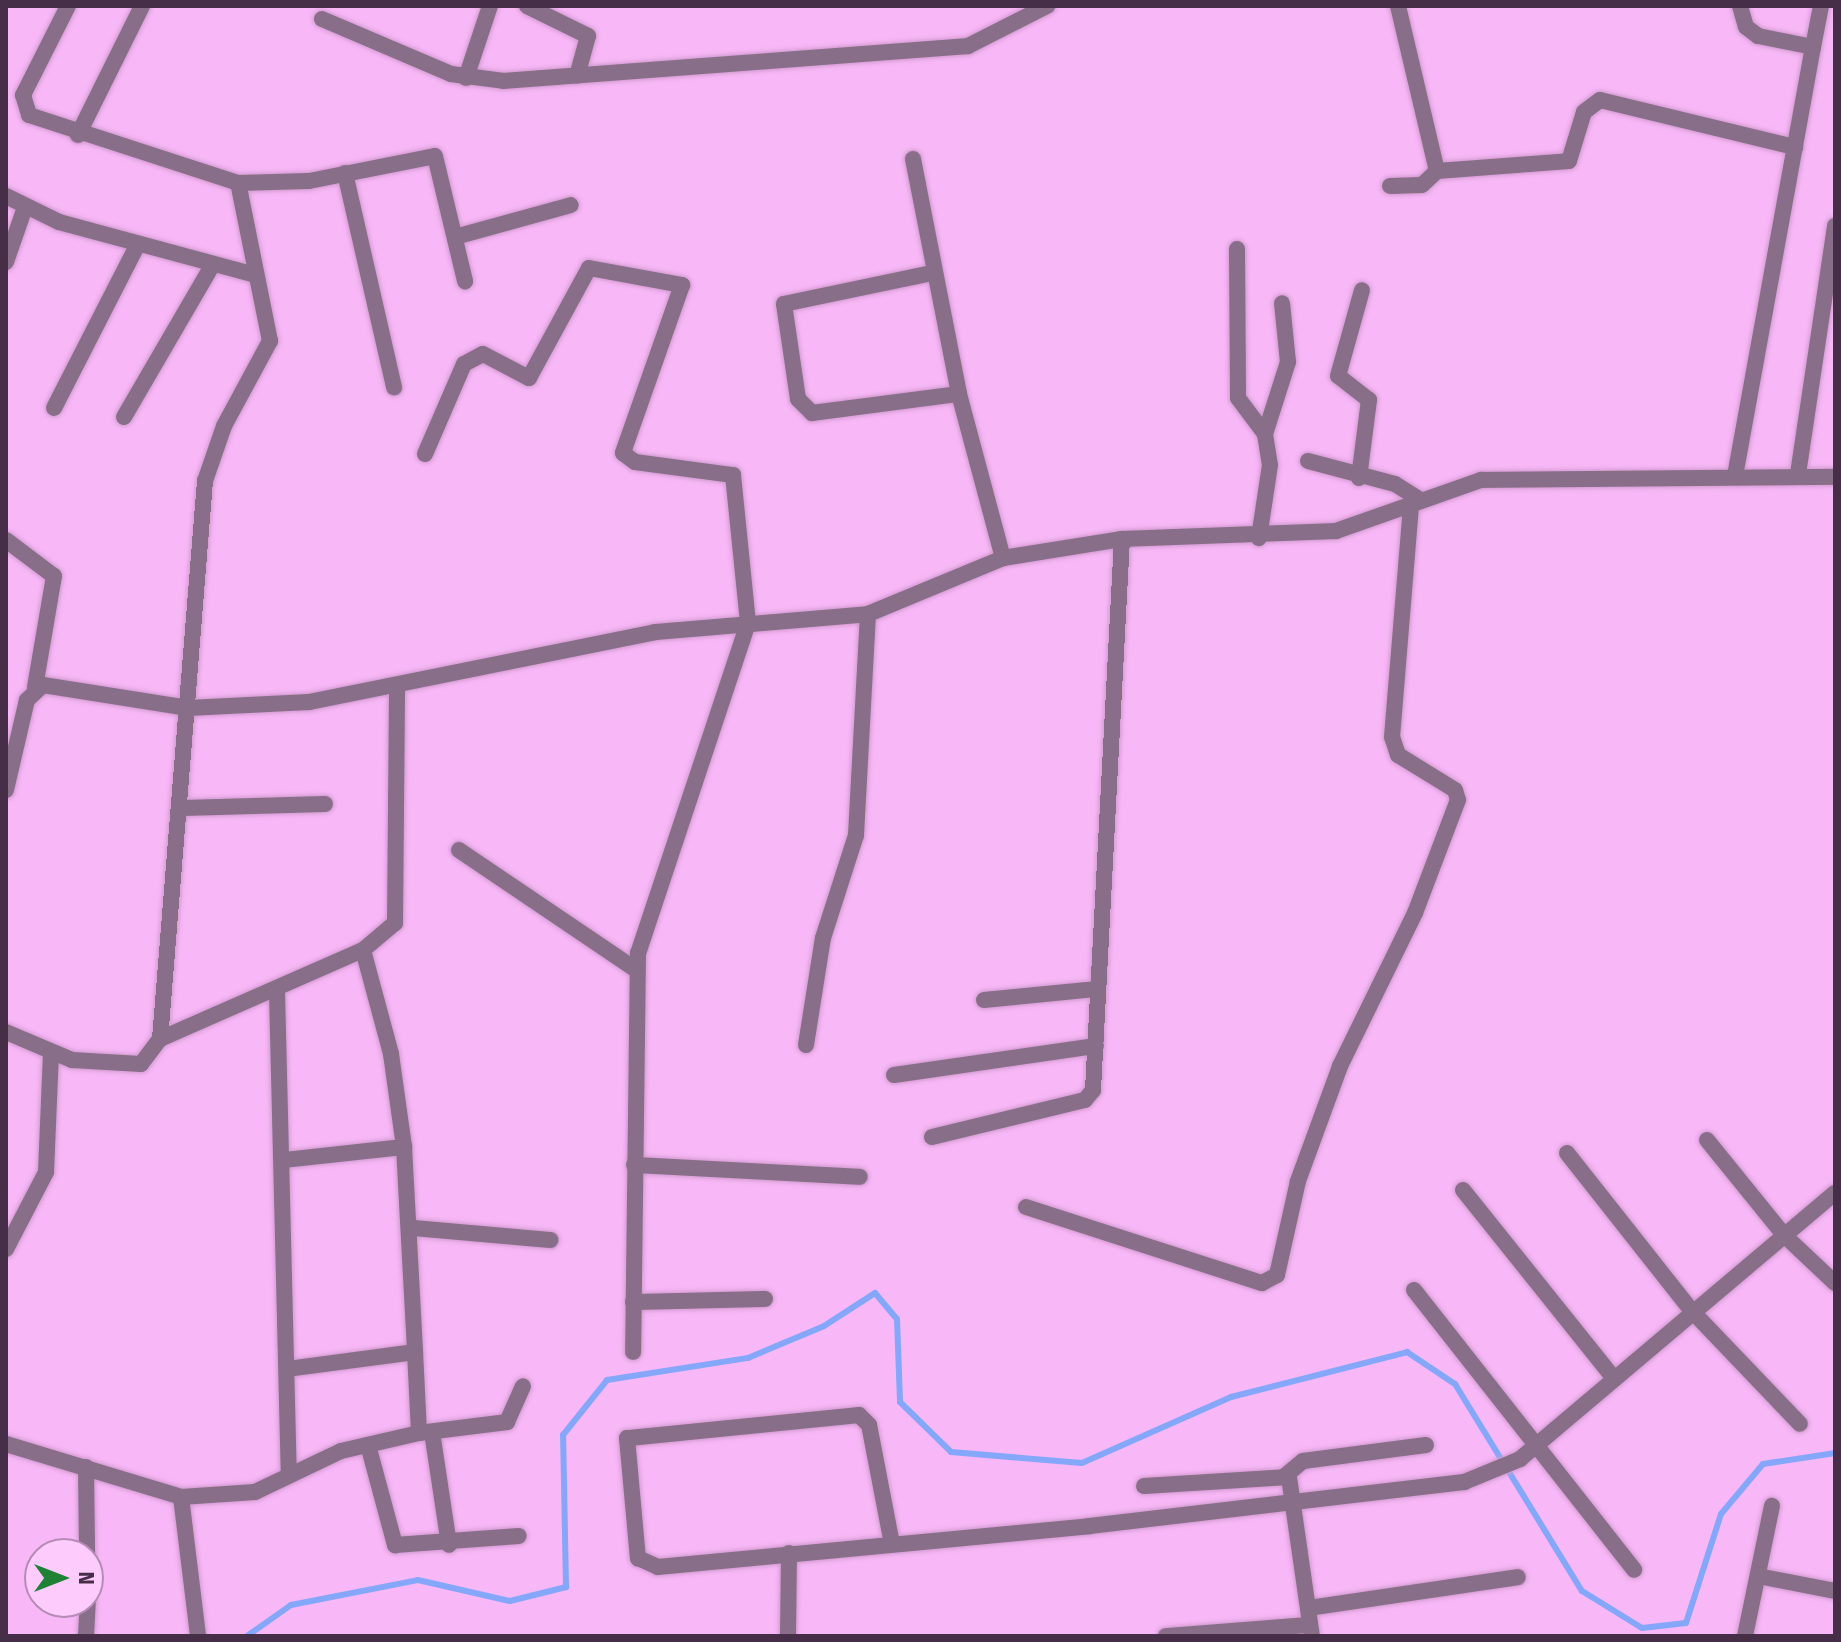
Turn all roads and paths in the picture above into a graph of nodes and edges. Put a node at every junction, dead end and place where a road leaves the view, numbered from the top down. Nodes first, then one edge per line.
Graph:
1 (68, 6) edge
2 (142, 6) edge
3 (490, 6) edge
4 (527, 6) edge
5 (1047, 6) edge
6 (1398, 6) edge
7 (1740, 6) edge
8 (1821, 6) edge
9 (1027, 10) edge
10 (322, 19) dead end
11 (1813, 47) junction
12 (577, 76) junction
13 (466, 78) junction
14 (78, 135) junction
15 (1795, 147) junction
16 (913, 159) dead end
17 (1437, 171) junction
18 (345, 173) junction
19 (238, 183) junction
20 (1390, 186) dead end
21 (6, 196) edge
22 (571, 205) dead end
23 (24, 210) junction
24 (1835, 226) edge
25 (455, 237) junction
26 (137, 246) junction
27 (1237, 249) dead end
28 (6, 262) edge
29 (212, 266) junction
30 (932, 273) junction
31 (256, 275) junction
32 (465, 281) dead end
33 (1362, 290) dead end
34 (1282, 303) dead end
35 (394, 387) dead end
36 (959, 394) junction
37 (54, 408) dead end
38 (124, 417) dead end
39 (1265, 434) junction
40 (425, 454) dead end
41 (1308, 461) dead end
42 (1798, 474) junction
43 (1735, 476) junction
44 (1835, 477) edge
45 (1359, 478) junction
46 (1416, 502) junction
47 (1259, 538) junction
48 (1122, 539) junction
49 (6, 540) edge
50 (1003, 558) junction
51 (868, 614) junction
52 (748, 623) junction
53 (35, 687) junction
54 (397, 687) junction
55 (188, 708) junction
56 (6, 790) edge
57 (325, 804) dead end
58 (182, 808) junction
59 (459, 850) dead end
60 (363, 950) junction
61 (636, 970) junction
62 (1097, 989) junction
63 (277, 992) junction
64 (984, 1000) dead end
65 (6, 1032) edge
66 (160, 1039) junction
67 (806, 1045) dead end
68 (1096, 1046) junction
69 (51, 1055) junction
70 (894, 1075) dead end
71 (932, 1137) dead end
72 (1707, 1140) dead end
73 (404, 1147) junction
74 (1567, 1153) dead end
75 (284, 1160) junction
76 (634, 1165) junction
77 (860, 1177) dead end
78 (1463, 1190) dead end
79 (1835, 1193) edge
80 (1026, 1207) dead end
81 (413, 1228) junction
82 (1784, 1235) junction
83 (550, 1240) dead end
84 (6, 1249) edge
85 (1835, 1283) edge
86 (1414, 1290) dead end
87 (765, 1299) dead end
88 (633, 1302) junction
89 (1692, 1311) junction
90 (415, 1352) junction
91 (633, 1352) dead end
92 (288, 1369) junction
93 (1612, 1376) junction
94 (523, 1386) dead end
95 (1800, 1424) dead end
96 (426, 1432) junction
97 (6, 1444) edge
98 (368, 1445) junction
99 (1426, 1445) dead end
100 (1535, 1446) junction
101 (86, 1467) junction
102 (289, 1475) junction
103 (1285, 1476) junction
104 (1144, 1486) dead end
105 (181, 1497) junction
106 (1293, 1502) junction
107 (1772, 1506) dead end
108 (519, 1536) dead end
109 (87, 1538) edge
110 (892, 1544) junction
111 (449, 1545) junction
112 (789, 1553) junction
113 (1634, 1570) dead end
114 (1758, 1576) junction
115 (1518, 1577) dead end
116 (1835, 1591) edge
117 (1311, 1623) edge
118 (198, 1636) edge
119 (788, 1636) edge
120 (1166, 1636) edge
121 (1745, 1636) edge

1 - 14 street
2 - 14 street
3 - 13 street
4 - 12 street
5 - 9 street
6 - 17 street
7 - 11 street
8 - 11 street
9 - 12 street
10 - 13 street
11 - 15 street
12 - 13 street
14 - 19 street
15 - 17 street
15 - 43 street
16 - 30 street
17 - 20 street
18 - 19 street
18 - 25 street
18 - 35 street
19 - 31 street
21 - 23 street
22 - 25 street
23 - 26 street
23 - 28 street
24 - 42 street
25 - 32 street
26 - 29 street
26 - 37 street
27 - 39 street
29 - 31 street
29 - 38 street
30 - 36 street
30 - 36 street
31 - 55 street
33 - 45 street
34 - 39 street
36 - 50 street
39 - 47 street
40 - 52 street
41 - 45 street
42 - 43 street
42 - 44 street
43 - 46 street
45 - 46 street
46 - 47 street
46 - 80 street
47 - 48 street
48 - 50 street
48 - 62 street
49 - 53 street
50 - 51 street
51 - 52 street
51 - 67 street
52 - 54 street
52 - 61 street
53 - 55 street
53 - 56 street
54 - 55 street
54 - 60 street
55 - 58 street
57 - 58 street
58 - 66 street
59 - 61 street
60 - 63 street
60 - 73 street
61 - 76 street
62 - 64 street
62 - 68 street
63 - 66 street
63 - 75 street
65 - 69 street
66 - 69 street
68 - 70 street
68 - 71 street
69 - 84 street
72 - 82 street
73 - 75 street
73 - 81 street
74 - 89 street
75 - 92 street
76 - 77 street
76 - 88 street
78 - 93 street
79 - 82 street
81 - 83 street
81 - 90 street
82 - 85 street
82 - 89 street
86 - 100 street
87 - 88 street
88 - 91 street
89 - 93 street
89 - 95 street
90 - 92 street
90 - 96 street
92 - 102 street
93 - 100 street
94 - 96 street
96 - 98 street
96 - 111 street
97 - 101 street
98 - 102 street
98 - 111 street
99 - 103 street
100 - 106 street
100 - 113 street
101 - 105 street
101 - 109 street
102 - 105 street
103 - 104 street
103 - 106 street
105 - 118 street
106 - 110 street
106 - 117 street
107 - 114 street
108 - 111 street
110 - 112 street
110 - 112 street
112 - 119 street
114 - 116 street
114 - 121 street
115 - 117 street
117 - 120 street

